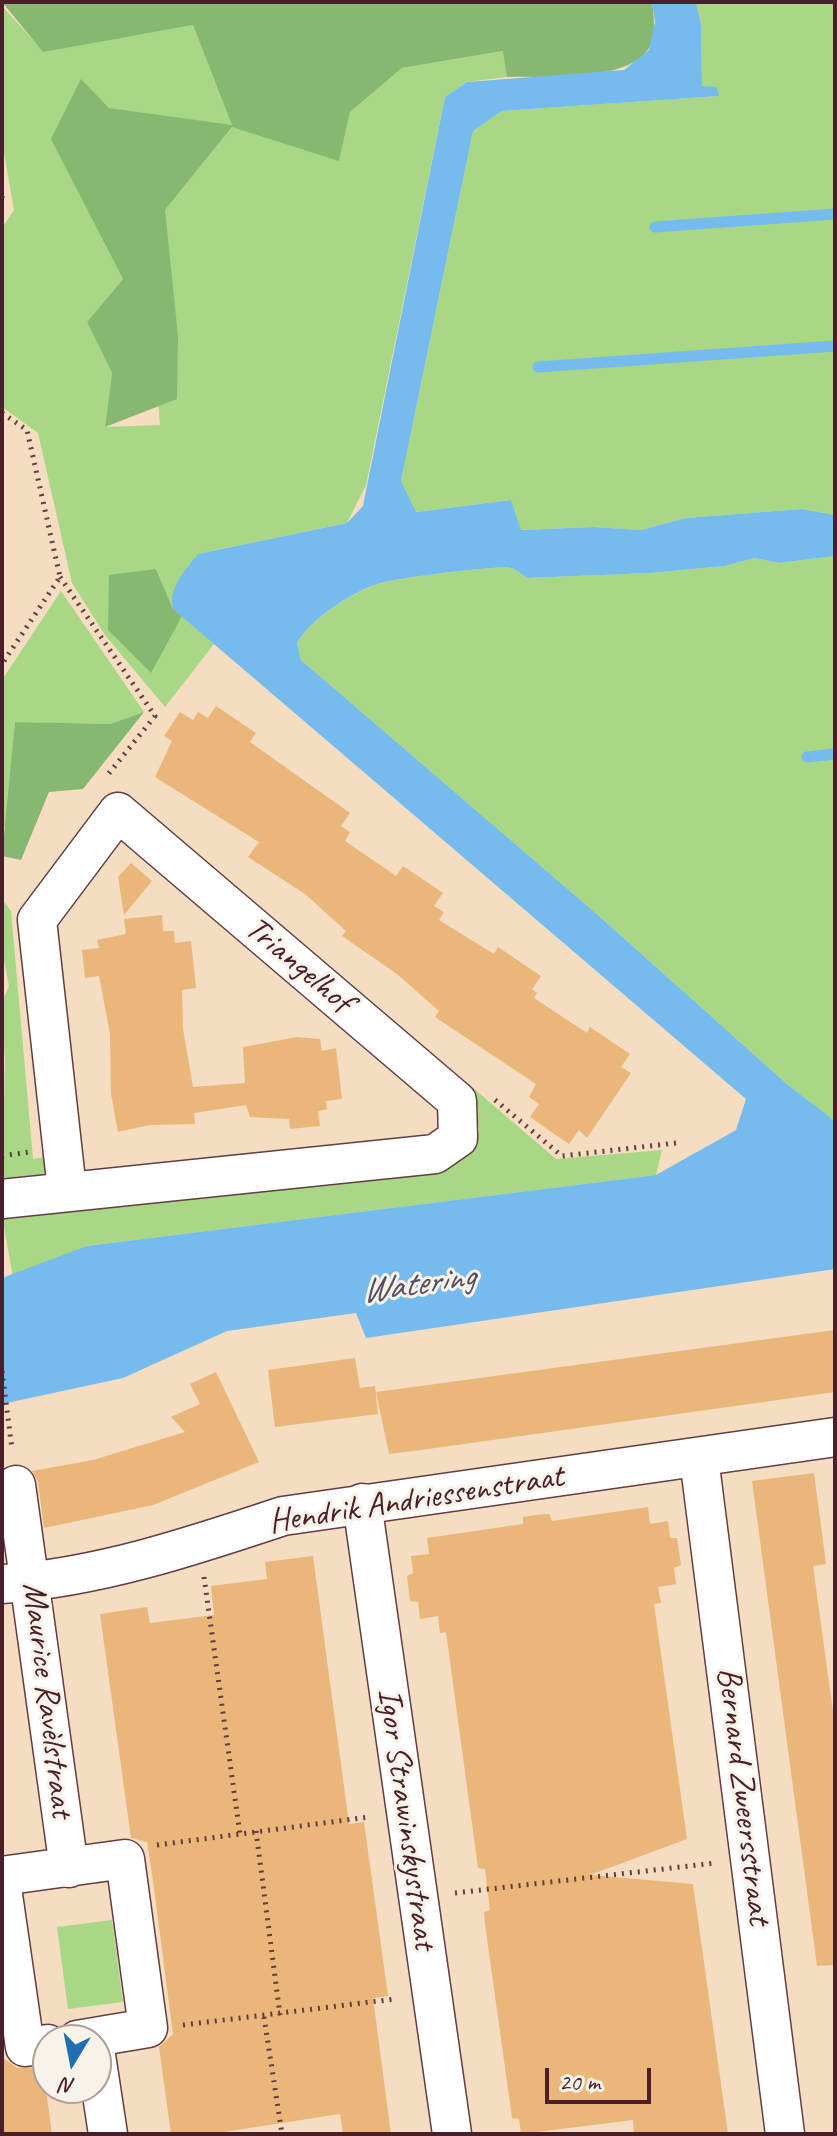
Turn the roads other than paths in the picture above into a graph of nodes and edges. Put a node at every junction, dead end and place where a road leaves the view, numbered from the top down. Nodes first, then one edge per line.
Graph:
1 (67, 1190) junction
2 (2, 1199) edge
3 (835, 1437) edge
4 (699, 1458) junction
5 (16, 1485) dead end
6 (362, 1503) junction
7 (17, 1583) edge
8 (69, 1868) junction
9 (2, 1876) edge
10 (2, 1888) edge
11 (112, 2037) edge
12 (32, 2046) edge
13 (102, 2104) edge
14 (108, 2134) edge
15 (452, 2134) edge
16 (785, 2134) edge

1 - 1 street, Triangelhof
1 - 2 street, Triangelhof
3 - 4 street, Hendrik Andriessenstraat
4 - 6 street, Hendrik Andriessenstraat
4 - 16 street, Bernard Zweersstraat
5 - 7 street, Maurice Ravèlstraat
6 - 7 street, Hendrik Andriessenstraat
6 - 15 street, Igor Strawinskystraat
7 - 8 street, Maurice Ravèlstraat
8 - 9 street, Maurice Ravèlstraat
8 - 11 street, Maurice Ravèlstraat
10 - 12 street
13 - 14 street

